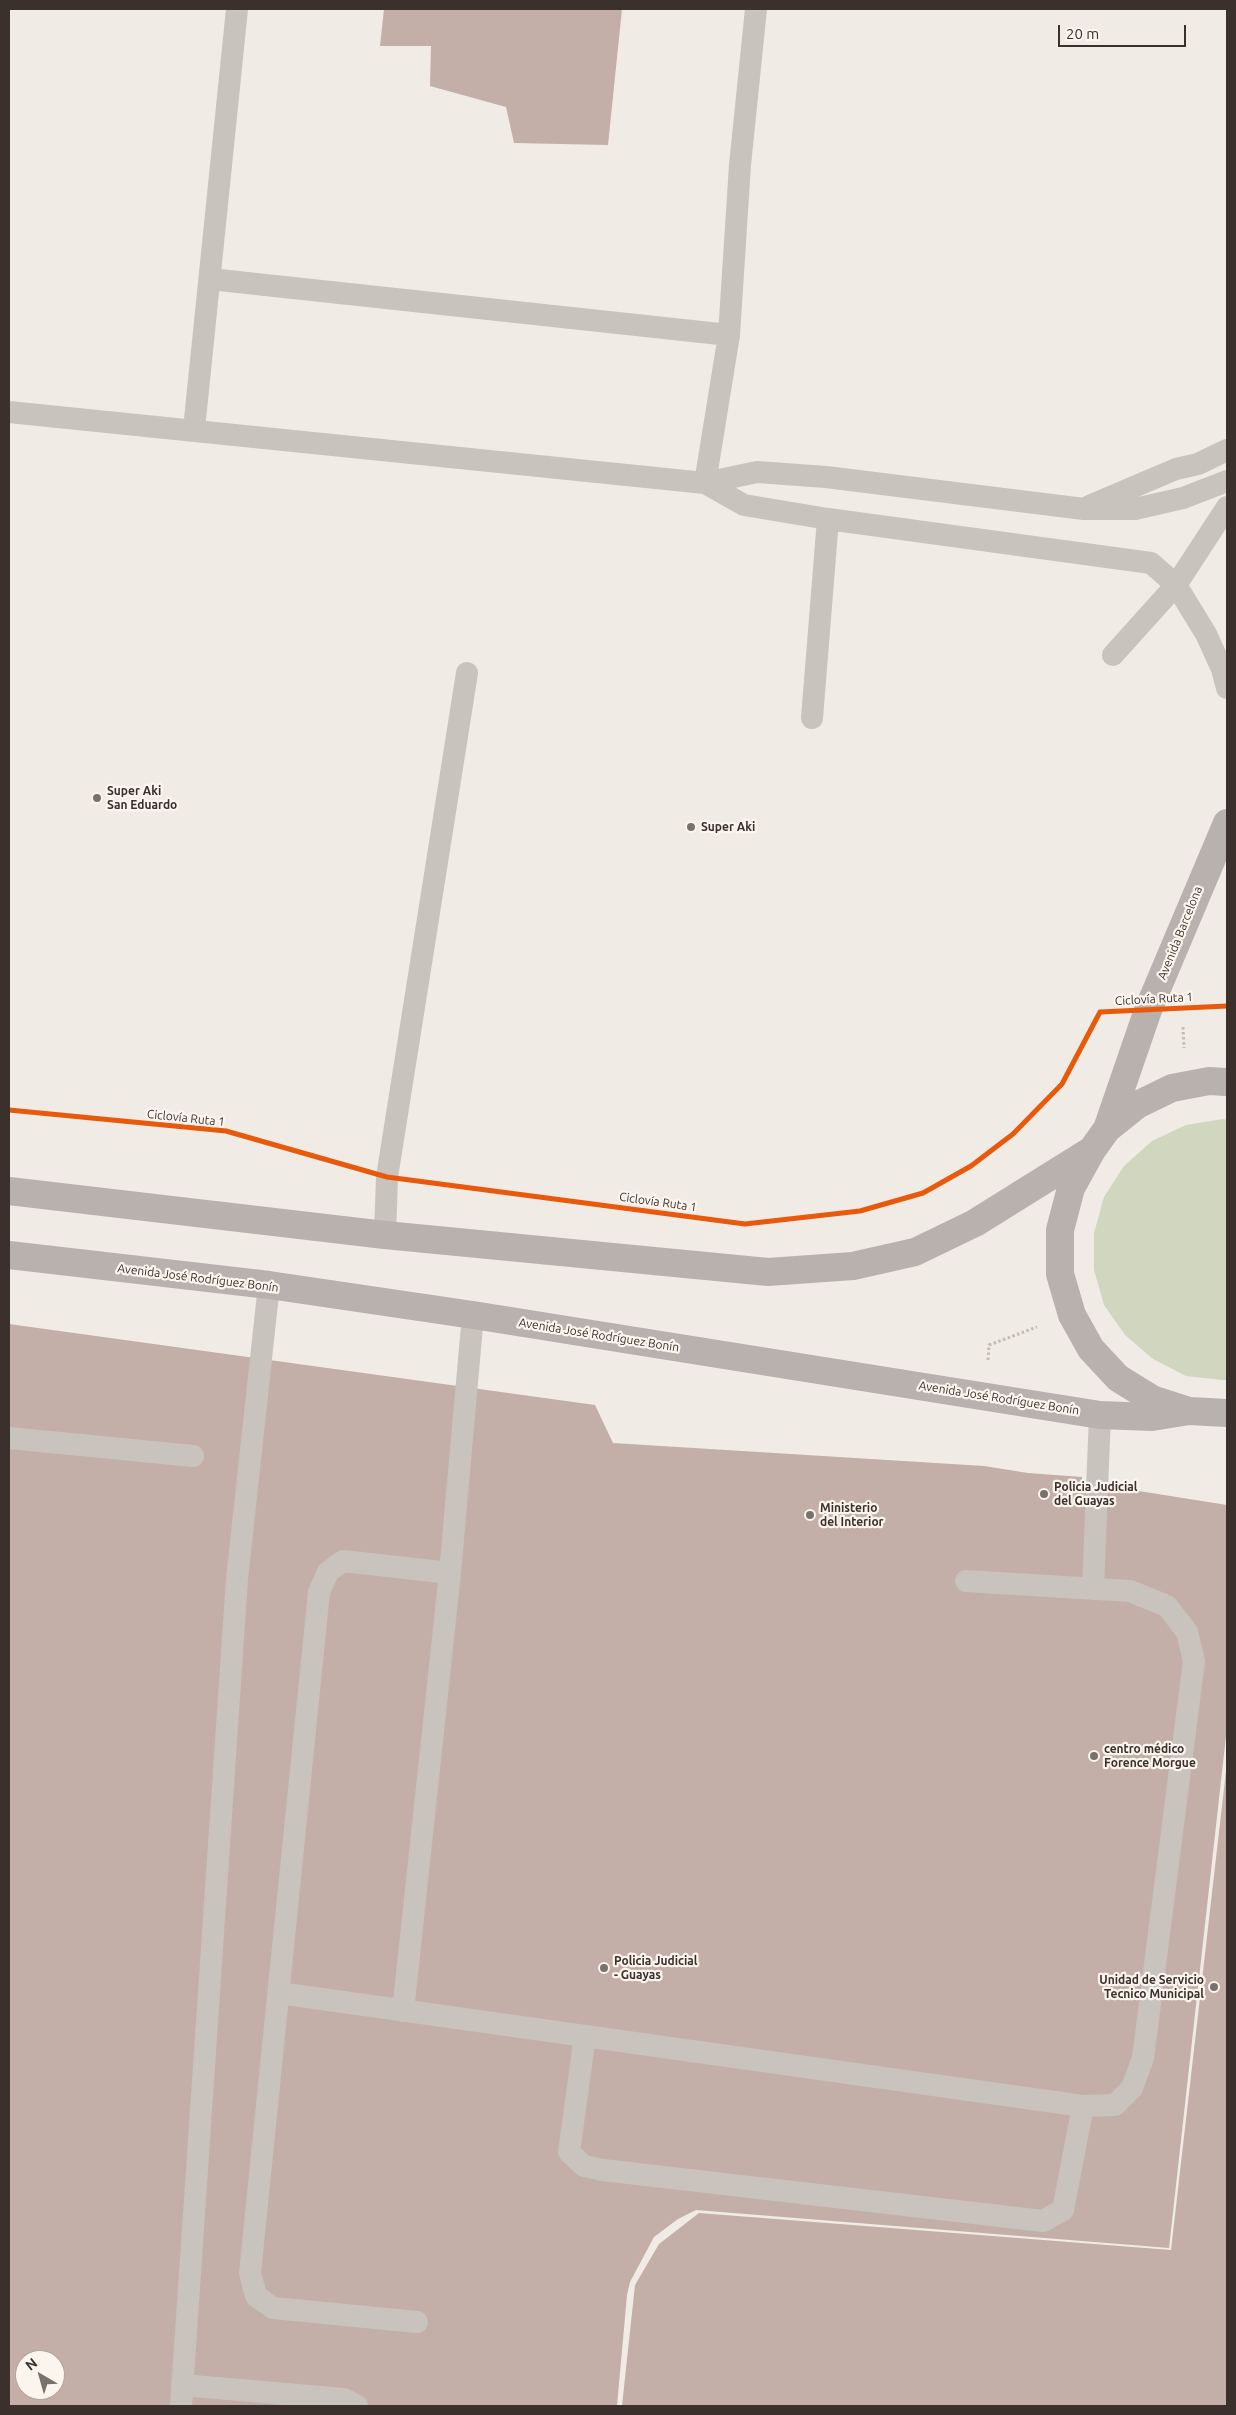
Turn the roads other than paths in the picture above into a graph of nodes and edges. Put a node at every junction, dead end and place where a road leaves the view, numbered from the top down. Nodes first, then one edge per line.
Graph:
1 (237, 9) edge
2 (756, 9) edge
3 (210, 279) junction
4 (729, 335) junction
5 (9, 412) edge
6 (194, 429) junction
7 (1227, 450) edge
8 (1227, 480) edge
9 (705, 483) junction
10 (1227, 507) edge
11 (1084, 509) junction
12 (828, 519) junction
13 (1176, 586) junction
14 (1113, 655) dead end
15 (467, 674) dead end
16 (1227, 688) edge
17 (812, 718) dead end
18 (1227, 823) edge
19 (1227, 1082) edge
20 (1100, 1139) junction
21 (9, 1191) edge
22 (385, 1235) junction
23 (9, 1256) edge
24 (269, 1286) junction
25 (474, 1315) junction
26 (1189, 1411) junction
27 (1227, 1413) edge
28 (1100, 1415) junction
29 (9, 1438) edge
30 (192, 1456) dead end
31 (450, 1573) junction
32 (966, 1581) dead end
33 (1093, 1589) junction
34 (279, 1993) junction
35 (403, 2011) junction
36 (585, 2036) junction
37 (1084, 2106) junction
38 (417, 2322) dead end
39 (182, 2396) edge
40 (357, 2406) edge

1 - 3 lane
2 - 4 lane
3 - 4 lane
3 - 6 lane
4 - 9 lane
5 - 6 lane
6 - 9 lane
7 - 11 lane
8 - 11 lane
9 - 11 lane
9 - 12 lane
10 - 13 lane
12 - 13 lane
12 - 17 lane
13 - 14 lane
13 - 16 lane
15 - 22 lane
18 - 20 main road, Avenida Barcelona
19 - 20 main road
20 - 22 main road
20 - 26 main road
21 - 22 main road
23 - 24 main road, Avenida José Rodríguez Bonín
24 - 25 main road, Avenida José Rodríguez Bonín
24 - 39 lane
25 - 28 main road, Avenida José Rodríguez Bonín
25 - 31 lane
26 - 27 main road
26 - 28 main road, Avenida José Rodríguez Bonín
28 - 33 lane
29 - 30 lane
31 - 34 lane
31 - 35 lane
32 - 33 lane
33 - 37 lane
34 - 35 lane
34 - 38 lane
35 - 36 lane
36 - 37 lane
36 - 37 lane
39 - 40 lane

